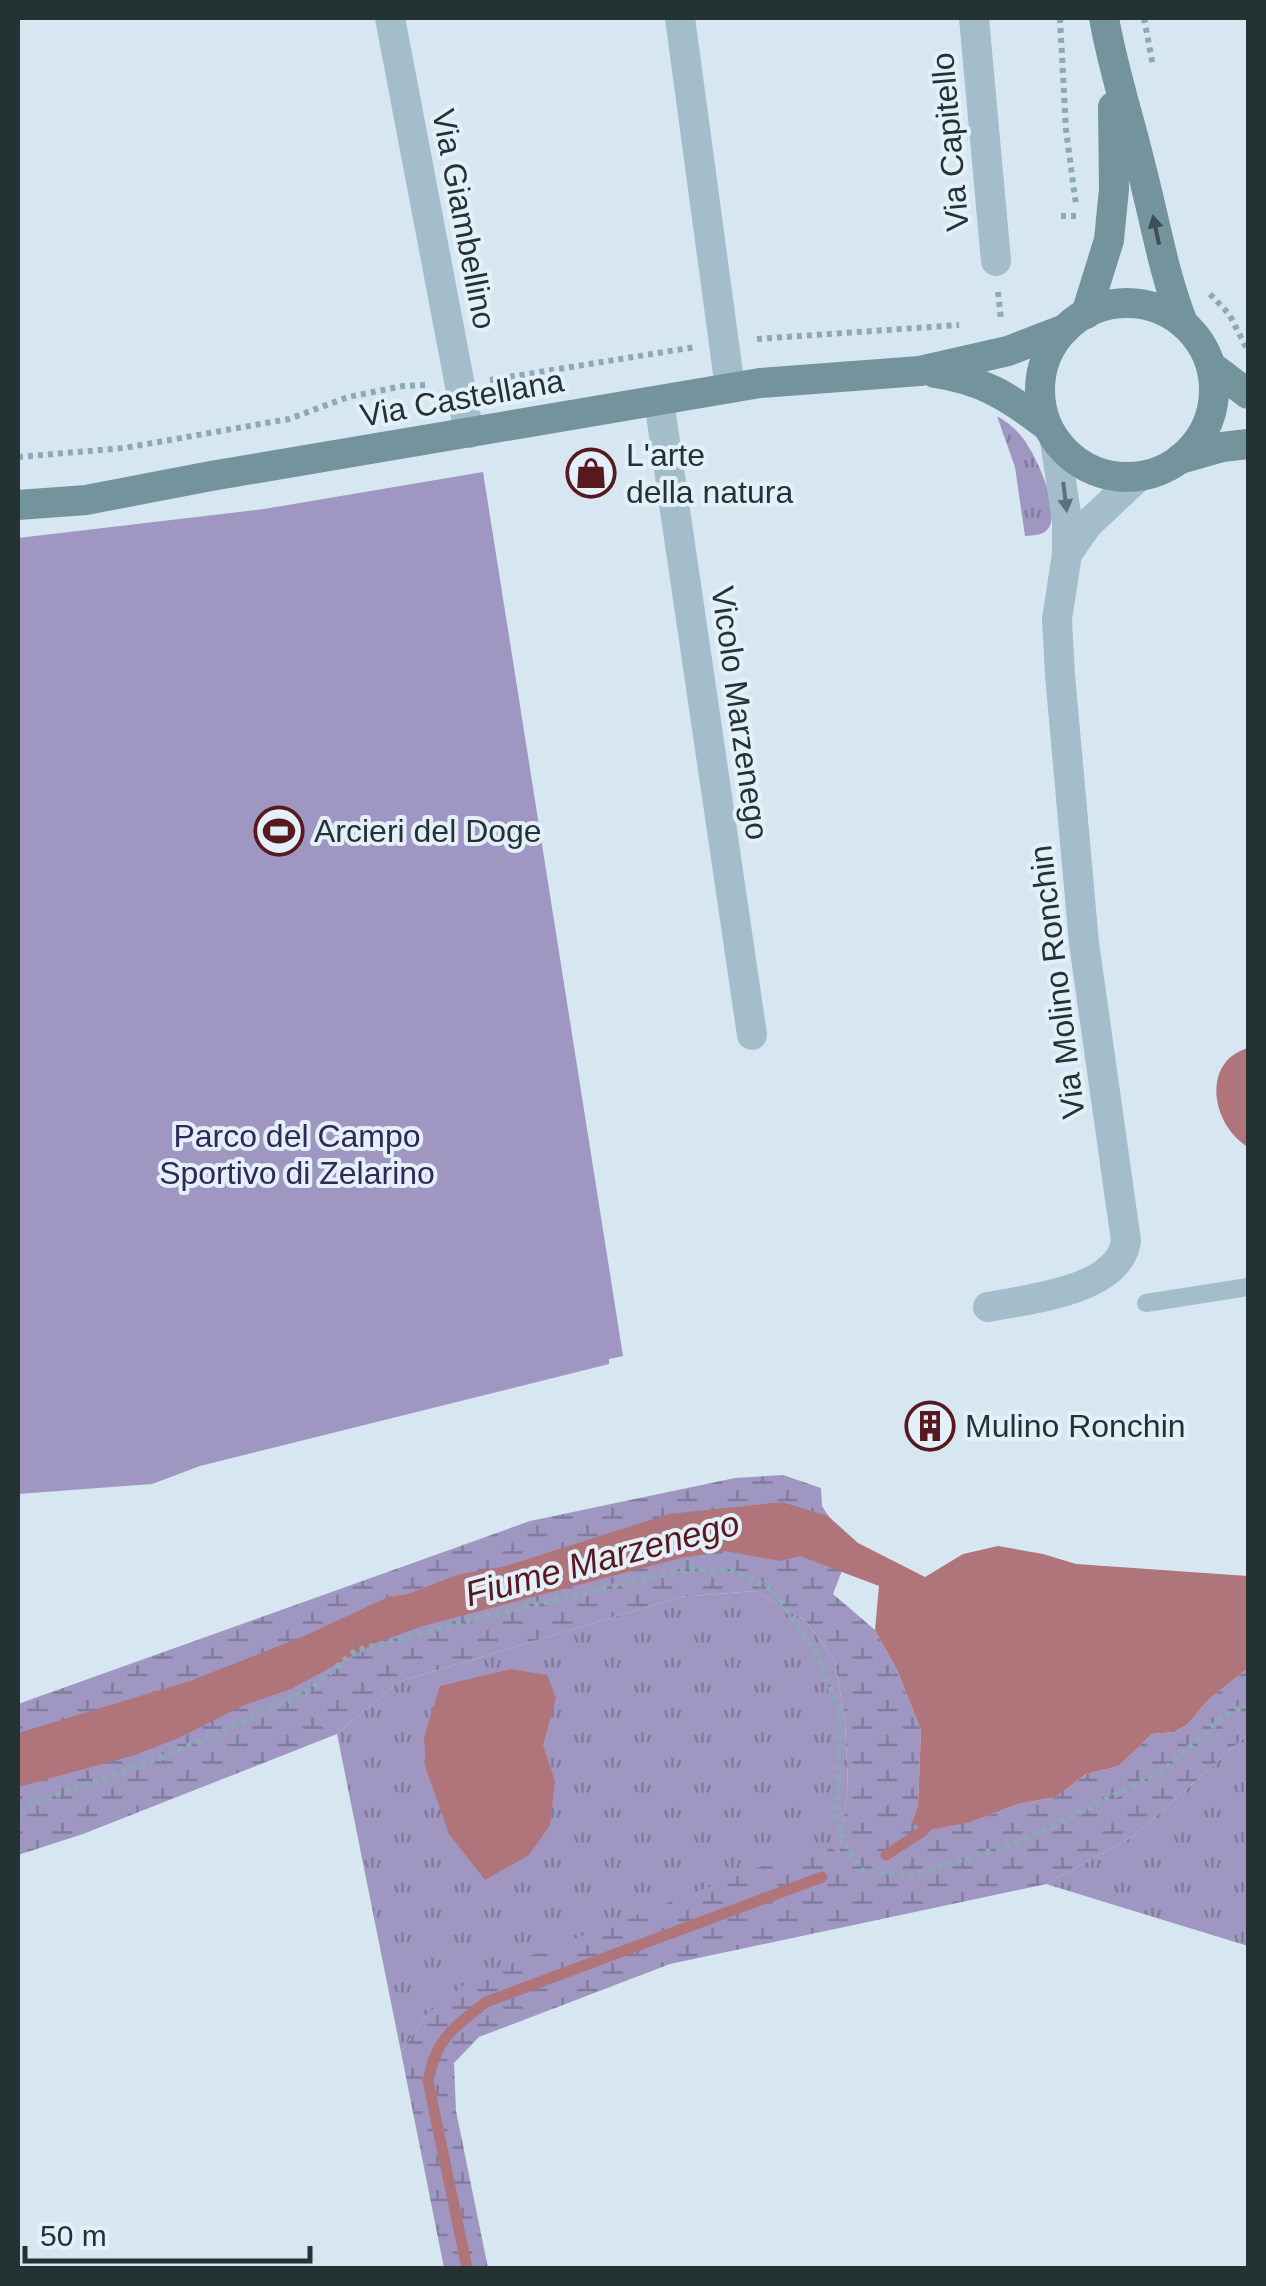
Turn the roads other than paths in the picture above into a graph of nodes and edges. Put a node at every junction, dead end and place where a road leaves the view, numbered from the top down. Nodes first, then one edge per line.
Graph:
1 (390, 18) edge
2 (680, 18) edge
3 (974, 18) edge
4 (1104, 18) edge
5 (1113, 69) junction
6 (996, 260) dead end
7 (1075, 321) junction
8 (1183, 323) junction
9 (1211, 366) junction
10 (920, 371) junction
11 (730, 388) junction
12 (1248, 394) edge
13 (660, 401) junction
14 (468, 433) junction
15 (1051, 434) junction
16 (1248, 444) edge
17 (1180, 460) junction
18 (1138, 477) junction
19 (18, 505) edge
20 (1067, 554) junction
21 (752, 1035) dead end
22 (1248, 1287) edge
23 (1146, 1303) dead end
24 (988, 1306) dead end

1 - 14 street, Via Giambellino
2 - 11 street
3 - 6 street, Via Capitello
4 - 5 street
5 - 7 street
8 -> 5 street
7 - 8 street
7 - 10 street, Via Castellana
7 - 15 street
8 - 9 street
9 - 12 street
9 - 17 street
10 - 11 street, Via Castellana
10 - 15 street, Via Castellana
11 - 13 street, Via Castellana
13 - 14 street, Via Castellana
13 - 21 street, Vicolo Marzenego
14 - 19 street, Via Castellana
15 - 18 street
15 -> 20 street, Via Molino Ronchin
16 - 17 street
17 - 18 street
18 - 20 street, Via Molino Ronchin
20 - 24 street, Via Molino Ronchin
22 - 23 lane

